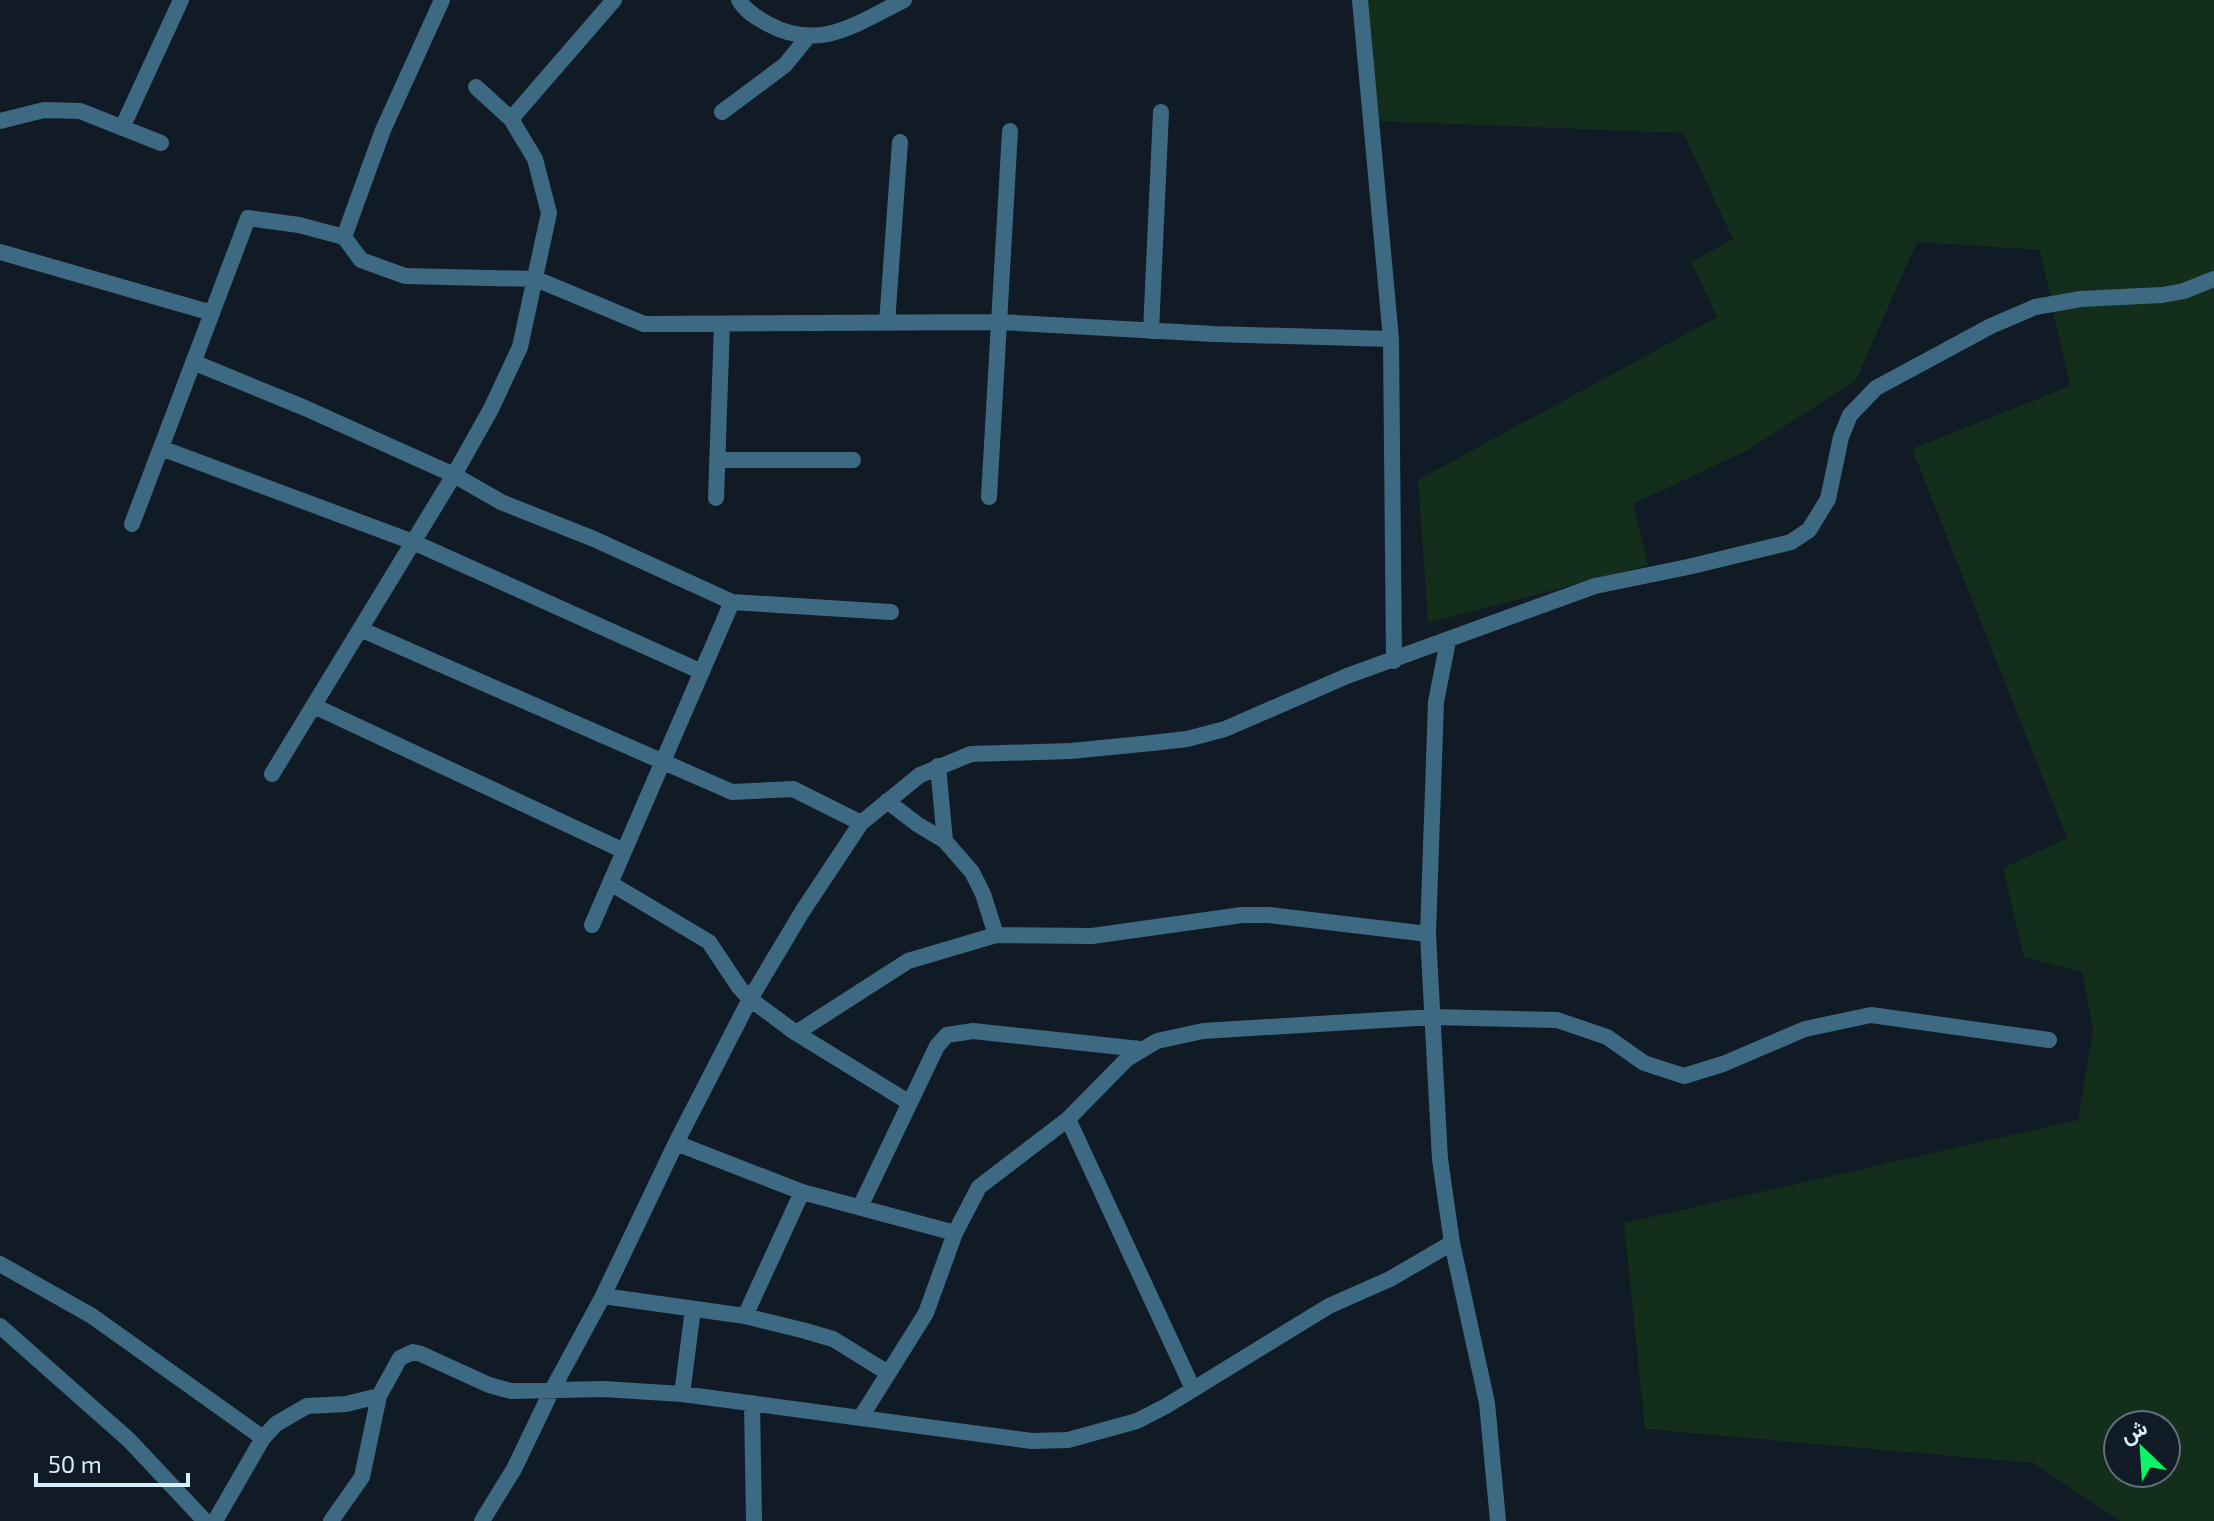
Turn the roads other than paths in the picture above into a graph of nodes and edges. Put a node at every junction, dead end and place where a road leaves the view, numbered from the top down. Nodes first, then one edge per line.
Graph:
1 (181, 0) edge
2 (442, 0) edge
3 (614, 0) edge
4 (739, 0) edge
5 (904, 0) edge
6 (1360, 0) edge
7 (807, 38) junction
8 (476, 87) dead end
9 (722, 112) dead end
10 (1161, 112) dead end
11 (511, 119) junction
12 (0, 121) edge
13 (122, 128) junction
14 (1010, 131) dead end
15 (900, 142) dead end
16 (161, 143) dead end
17 (344, 237) junction
18 (0, 252) edge
19 (536, 279) junction
20 (2214, 279) edge
21 (212, 313) junction
22 (999, 322) junction
23 (887, 323) junction
24 (722, 324) junction
25 (1151, 331) junction
26 (1391, 339) junction
27 (193, 362) junction
28 (161, 448) junction
29 (717, 460) junction
30 (853, 460) dead end
31 (454, 475) junction
32 (989, 497) dead end
33 (716, 498) dead end
34 (132, 524) dead end
35 (413, 542) junction
36 (732, 602) junction
37 (891, 612) dead end
38 (360, 629) junction
39 (1448, 641) junction
40 (1394, 661) junction
41 (702, 672) junction
42 (314, 706) junction
43 (662, 761) junction
44 (938, 766) junction
45 (272, 774) dead end
46 (887, 801) junction
47 (861, 823) junction
48 (945, 841) junction
49 (624, 851) junction
50 (610, 883) junction
51 (592, 925) dead end
52 (1428, 934) junction
53 (996, 935) junction
54 (750, 999) junction
55 (1433, 1017) junction
56 (796, 1033) junction
57 (2049, 1040) dead end
58 (1140, 1049) junction
59 (910, 1103) junction
60 (1068, 1119) junction
61 (676, 1143) junction
62 (802, 1192) junction
63 (860, 1207) junction
64 (955, 1233) junction
65 (1452, 1243) junction
66 (0, 1264) edge
67 (603, 1296) junction
68 (693, 1309) junction
69 (745, 1316) junction
70 (0, 1326) edge
71 (888, 1373) junction
72 (1193, 1389) junction
73 (551, 1392) junction
74 (682, 1394) junction
75 (379, 1396) junction
76 (752, 1403) junction
77 (861, 1417) junction
78 (263, 1438) junction
79 (205, 1521) edge
80 (215, 1521) edge
81 (331, 1521) edge
82 (482, 1521) edge
83 (754, 1521) edge
84 (1498, 1521) edge

1 - 13 street
2 - 17 street
3 - 11 street
4 - 7 street
5 - 7 street
6 - 26 street
7 - 9 street
8 - 11 street
10 - 25 street
11 - 19 street
12 - 13 street
13 - 16 street
14 - 22 street
15 - 23 street
17 - 19 street
17 - 21 street
18 - 21 street
19 - 24 street
19 - 31 street
20 - 39 street
21 - 27 street
22 - 23 street
22 - 25 street
22 - 32 street
23 - 24 street
24 - 29 street
25 - 26 street
26 - 40 street
27 - 28 street
27 - 31 street
28 - 34 street
28 - 35 street
29 - 30 street
29 - 33 street
31 - 35 street
31 - 36 street
35 - 38 street
35 - 41 street
36 - 37 street
36 - 41 street
38 - 42 street
38 - 43 street
39 - 40 street
39 - 52 street
40 - 44 street
41 - 43 street
42 - 45 street
42 - 49 street
43 - 47 street
43 - 49 street
44 - 46 street
44 - 48 street
46 - 47 street
46 - 48 street
47 - 54 street
48 - 53 street
49 - 50 street
50 - 51 street
50 - 54 street
52 - 53 street
52 - 55 street
53 - 56 street
54 - 56 street
54 - 61 street
55 - 57 street
55 - 58 street
55 - 65 street
56 - 59 street
58 - 59 street
58 - 60 street
59 - 63 street
60 - 64 street
60 - 72 street
61 - 62 street
61 - 67 street
62 - 63 street
62 - 69 street
63 - 64 street
64 - 71 street
65 - 72 street
65 - 84 street
66 - 78 street
67 - 68 street
67 - 73 street
68 - 69 street
68 - 74 street
69 - 71 street
70 - 79 street
71 - 77 street
72 - 77 street
73 - 74 street
73 - 75 street
73 - 82 street
74 - 76 street
75 - 78 street
75 - 81 street
76 - 77 street
76 - 83 street
78 - 80 street

